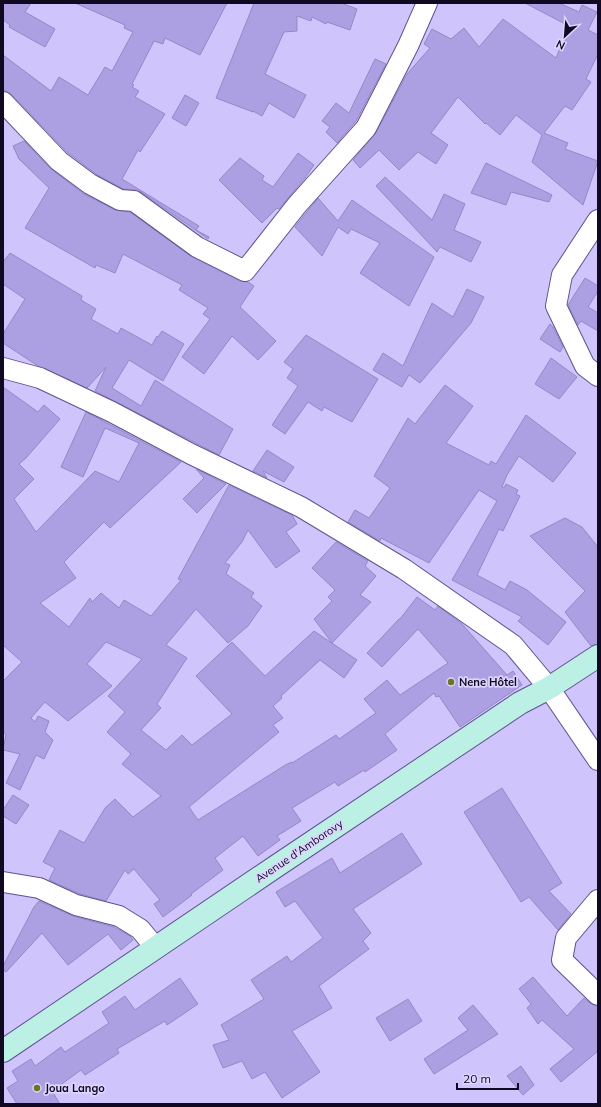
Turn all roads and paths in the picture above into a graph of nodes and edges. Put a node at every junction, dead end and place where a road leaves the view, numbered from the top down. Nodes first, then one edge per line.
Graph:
1 (427, 3) edge
2 (3, 102) edge
3 (598, 220) edge
4 (3, 368) edge
5 (598, 376) edge
6 (598, 656) edge
7 (549, 688) junction
8 (598, 760) edge
9 (3, 882) edge
10 (598, 900) edge
11 (156, 947) junction
12 (598, 995) edge
13 (3, 1051) edge

1 - 2 street
3 - 5 street
4 - 7 street
6 - 7 main road, Avenue d'Amborovy
7 - 8 street
7 - 11 main road, Avenue d'Amborovy
9 - 11 street
10 - 12 street
11 - 13 main road, Avenue d'Amborovy

